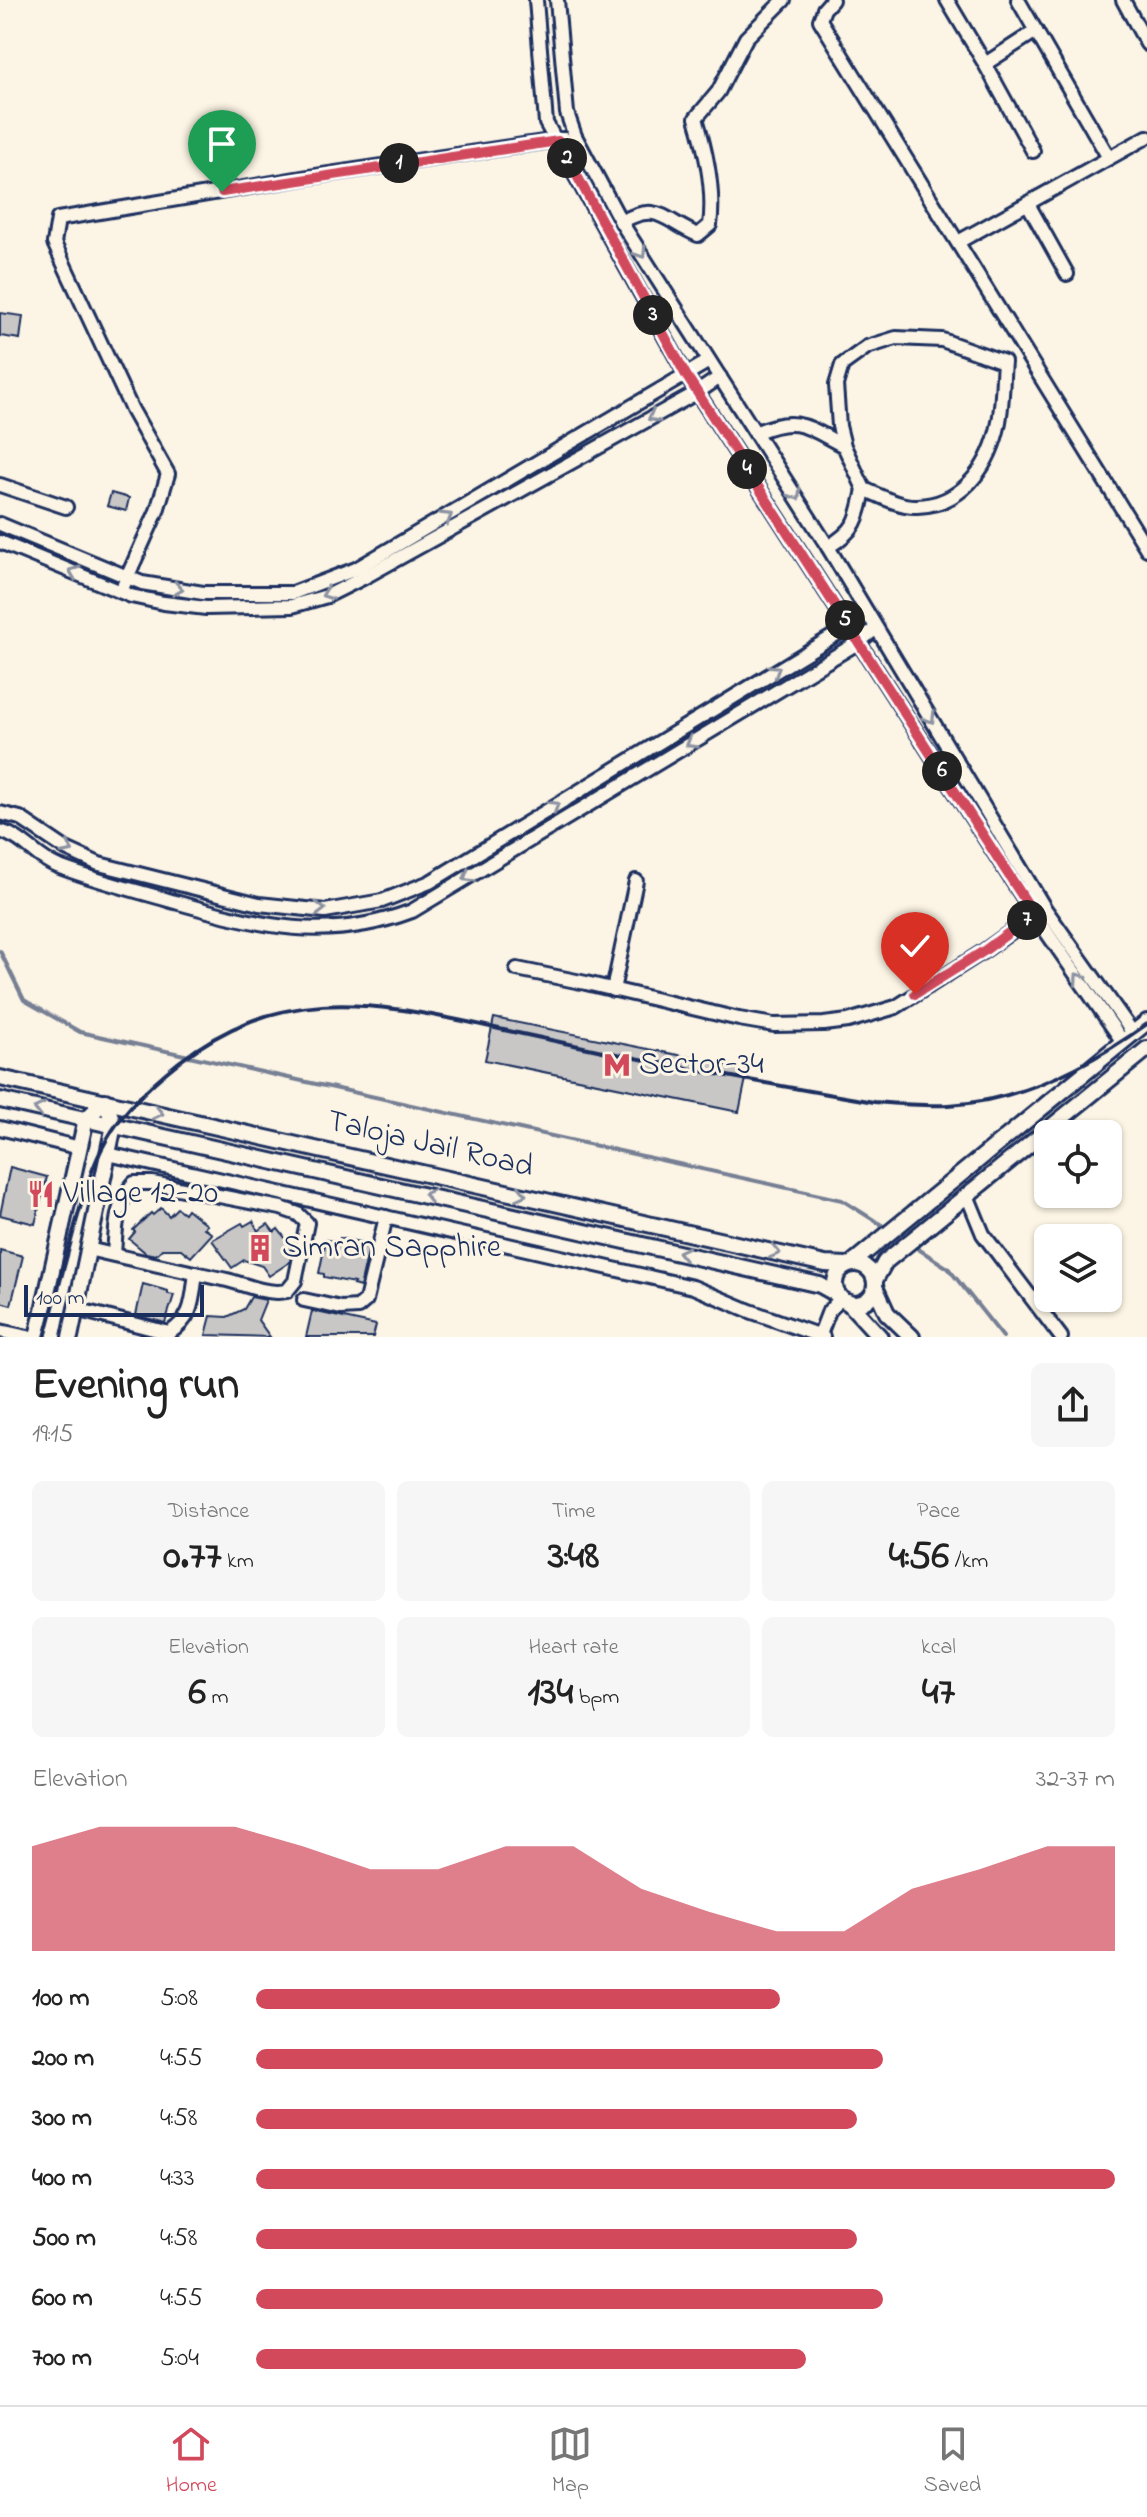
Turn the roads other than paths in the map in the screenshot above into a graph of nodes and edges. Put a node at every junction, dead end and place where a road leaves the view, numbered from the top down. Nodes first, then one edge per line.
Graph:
1 (536, 0) edge
2 (557, 0) edge
3 (784, 0) edge
4 (832, 0) edge
5 (947, 0) edge
6 (1018, 0) edge
7 (1123, 0) edge
8 (1036, 31) junction
9 (1147, 44) edge
10 (985, 64) junction
11 (575, 136) junction
12 (1147, 137) edge
13 (558, 141) junction
14 (1033, 151) dead end
15 (1109, 158) junction
16 (1028, 204) junction
17 (621, 222) junction
18 (958, 242) junction
19 (1067, 274) dead end
20 (709, 361) junction
21 (686, 375) junction
22 (720, 377) junction
23 (698, 392) junction
24 (757, 432) junction
25 (844, 446) junction
26 (0, 485) edge
27 (864, 489) junction
28 (66, 507) dead end
29 (0, 524) edge
30 (0, 542) edge
31 (828, 547) junction
32 (1147, 549) edge
33 (129, 578) junction
34 (121, 591) junction
35 (868, 615) junction
36 (848, 625) junction
37 (876, 628) junction
38 (859, 642) junction
39 (0, 813) edge
40 (0, 831) edge
41 (636, 881) dead end
42 (1040, 912) junction
43 (517, 969) dead end
44 (613, 990) junction
45 (1147, 1022) edge
46 (1128, 1038) junction
47 (1147, 1049) edge
48 (0, 1078) edge
49 (0, 1100) edge
50 (105, 1101) junction
51 (86, 1119) junction
52 (114, 1125) junction
53 (0, 1128) edge
54 (80, 1148) junction
55 (108, 1154) junction
56 (967, 1195) junction
57 (386, 1217) junction
58 (88, 1249) junction
59 (114, 1255) junction
60 (849, 1265) junction
61 (196, 1273) junction
62 (875, 1283) junction
63 (842, 1298) junction
64 (304, 1300) dead end
65 (76, 1309) junction
66 (0, 1331) edge
67 (821, 1336) edge
68 (28, 1337) edge
69 (37, 1337) edge
70 (70, 1337) edge
71 (880, 1337) edge
72 (912, 1337) edge
73 (1061, 1337) edge

1 - 13 street
2 - 11 street
3 - 17 street
4 - 18 street
5 - 10 street
6 - 8 street
7 - 9 street
8 - 10 street
8 - 15 street
10 - 14 street
11 - 13 street
11 - 17 street
12 - 15 street
13 - 21 street
13 - 33 street
15 - 16 street
16 - 18 street
16 - 19 street
17 -> 20 street
18 - 32 street
20 - 21 street
20 - 22 street
21 - 23 street
33 -> 21 street
22 - 23 street
22 - 24 street
23 -> 34 street
23 - 36 street
24 - 25 street
24 -> 31 street
25 - 27 street
25 - 27 street
26 - 28 street
27 - 31 street
29 - 33 street
34 -> 30 street
31 - 35 street
33 - 34 street
35 - 36 street
35 - 37 street
36 - 38 street
39 -> 36 street
37 - 38 street
37 -> 42 street
38 -> 40 street
38 - 42 street
41 - 44 street
42 - 44 street
42 - 46 street
43 - 44 street
45 - 46 main road
46 - 60 main road
47 - 56 main road
48 - 50 main road, Taloja Jail Road
51 -> 49 main road, Taloja Jail Road
50 - 51 main road
50 - 52 main road
50 -> 60 main road, Taloja Jail Road
51 - 52 main road, Taloja Jail Road
51 - 54 main road
52 - 55 main road
63 -> 52 main road, Taloja Jail Road
53 - 54 street
54 - 69 main road
55 - 57 street
55 - 58 main road
56 - 62 main road
56 - 73 street
57 - 64 street
57 - 67 street
58 - 59 street
58 - 65 main road
59 - 61 street
59 - 61 street
60 - 62 main road
60 - 63 main road
61 - 65 street
62 - 63 main road
62 - 72 main road
63 - 67 street
63 - 71 main road
65 - 70 main road
66 - 68 street

